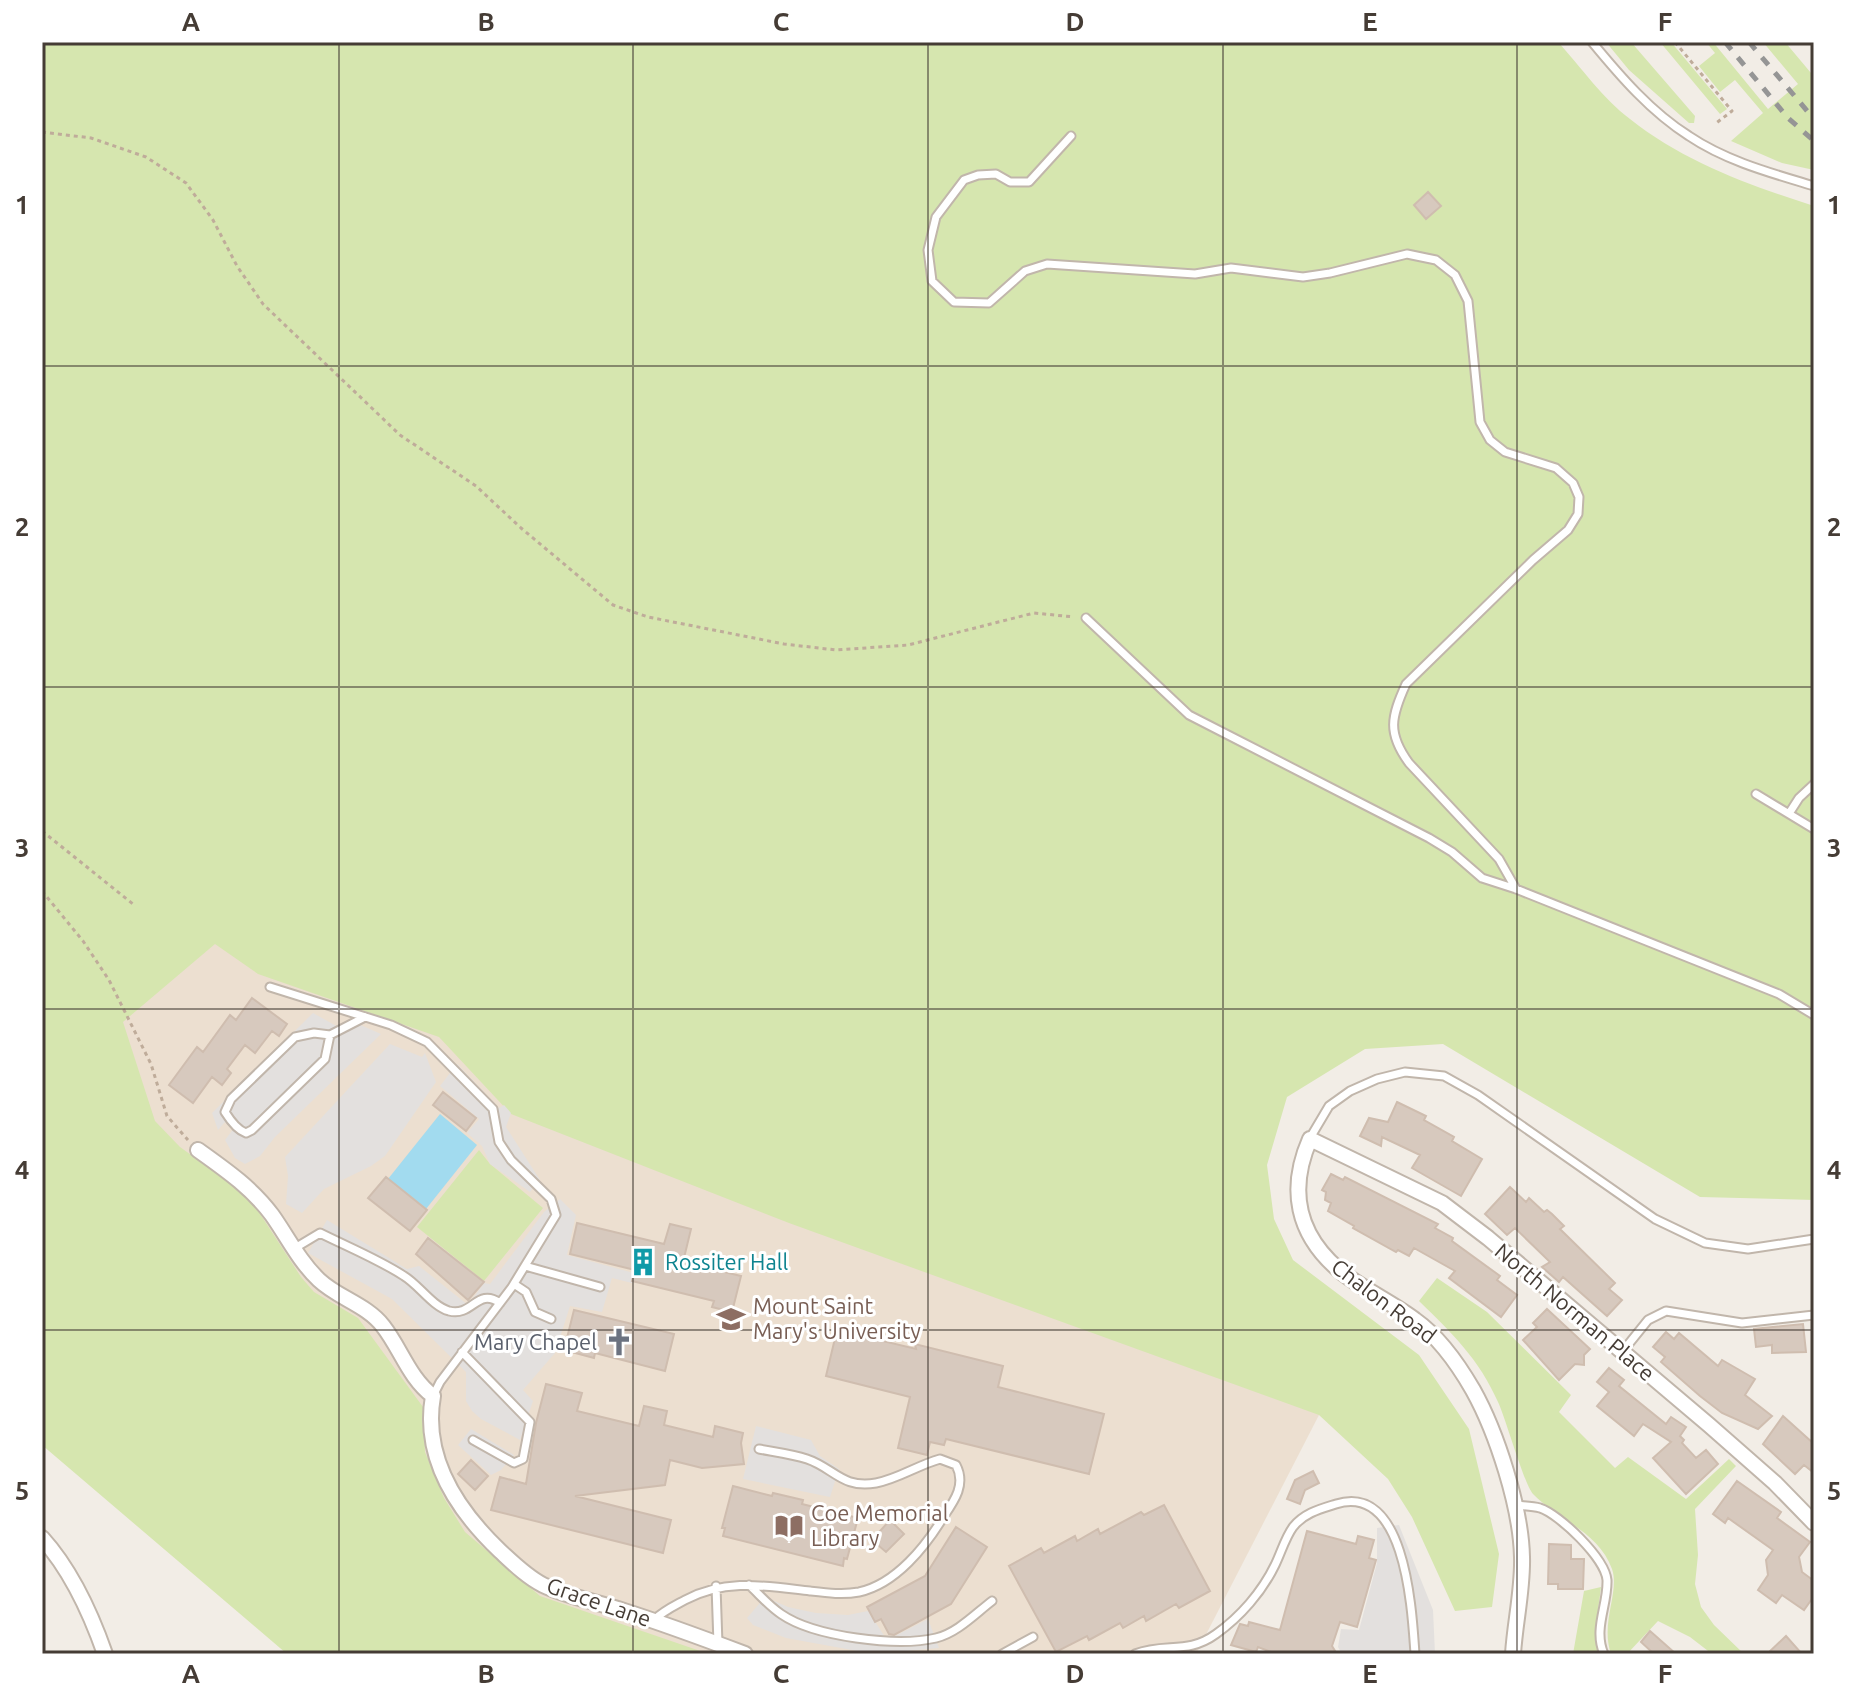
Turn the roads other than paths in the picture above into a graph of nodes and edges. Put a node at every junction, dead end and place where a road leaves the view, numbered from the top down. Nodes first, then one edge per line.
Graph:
1 (1592, 42) edge
2 (1071, 136) dead end
3 (1814, 186) edge
4 (1086, 618) road end
5 (1814, 784) edge
6 (1756, 794) dead end
7 (1790, 812) junction
8 (1814, 829) edge
9 (1516, 889) junction
10 (270, 987) dead end
11 (1814, 1015) edge
12 (365, 1017) junction
13 (330, 1035) junction
14 (1310, 1139) junction
15 (198, 1150) road end
16 (1814, 1239) edge
17 (294, 1248) junction
18 (525, 1266) junction
19 (514, 1284) junction
20 (600, 1287) dead end
21 (500, 1303) junction
22 (1814, 1315) edge
23 (551, 1319) dead end
24 (462, 1352) junction
25 (1622, 1353) junction
26 (433, 1396) junction
27 (473, 1440) dead end
28 (759, 1449) dead end
29 (1515, 1505) junction
30 (1814, 1523) edge
31 (42, 1538) edge
32 (749, 1585) junction
33 (716, 1586) junction
34 (992, 1601) dead end
35 (654, 1620) junction
36 (1033, 1637) dead end
37 (718, 1644) junction
38 (105, 1654) edge
39 (745, 1654) edge
40 (1002, 1654) edge
41 (1135, 1654) edge
42 (1415, 1654) edge
43 (1513, 1654) edge
44 (1604, 1654) edge

1 - 3 lane
2 - 9 lane
4 - 9 lane
5 - 7 lane
6 - 7 lane
7 - 8 lane
9 - 11 lane
10 - 12 lane
12 - 13 lane
12 - 18 lane
13 - 13 lane
14 - 16 lane, Chalon Road
14 - 25 street, North Norman Place
14 - 29 street, Chalon Road
15 - 17 street
17 - 21 lane
17 - 26 street
18 - 19 lane
18 - 20 lane
19 - 21 lane
19 - 23 lane
21 - 24 lane
22 - 25 lane
24 - 26 lane
24 - 27 lane
25 - 30 street, North Norman Place
26 - 35 street, Grace Lane
28 - 32 lane
29 - 43 street, Chalon Road
29 - 44 lane
31 - 38 street
32 - 33 lane
32 - 34 lane
33 - 35 lane
33 - 37 lane
35 - 37 street, Grace Lane
36 - 40 lane
37 - 39 street, Grace Lane
41 - 42 lane

